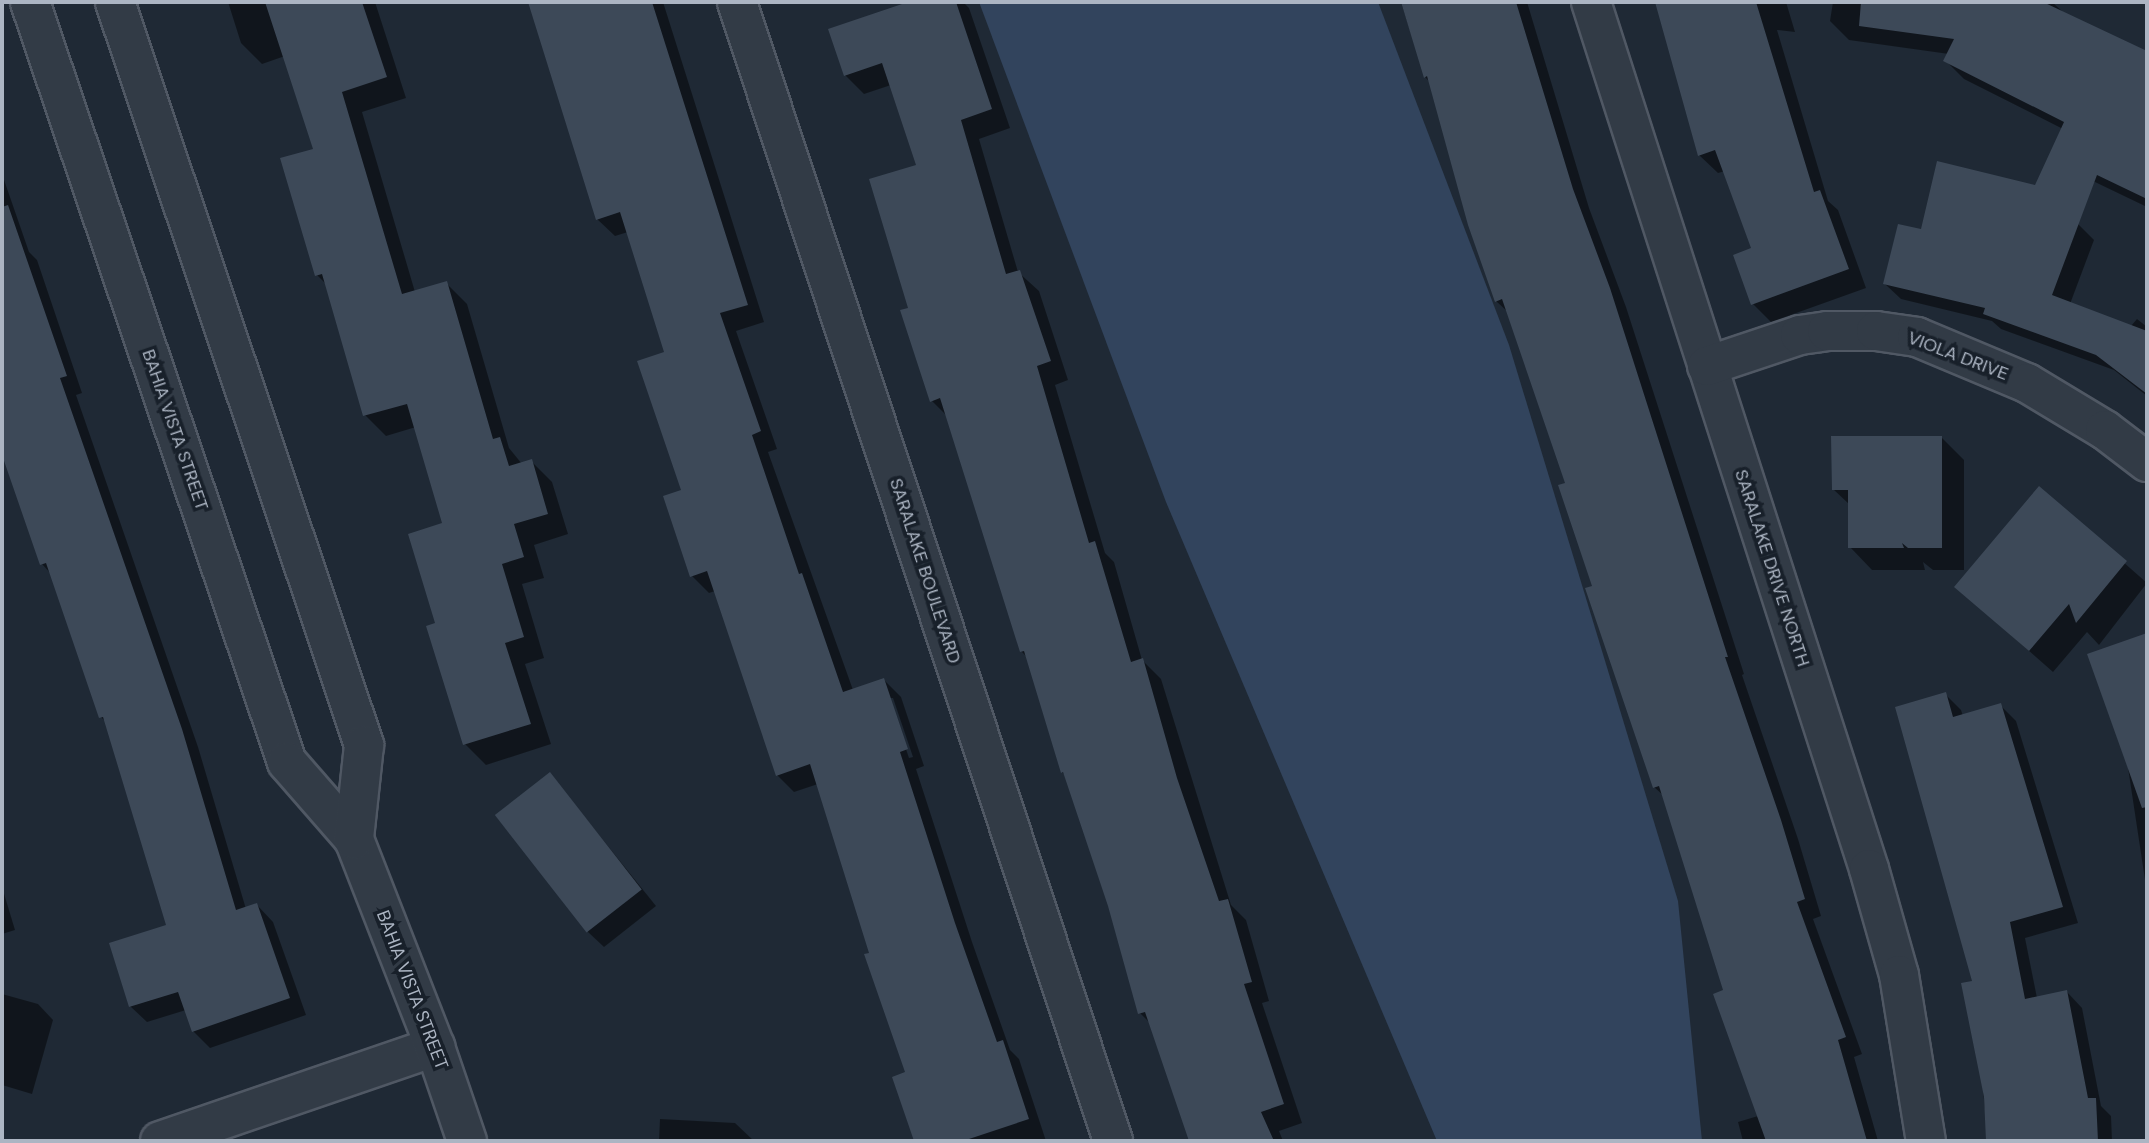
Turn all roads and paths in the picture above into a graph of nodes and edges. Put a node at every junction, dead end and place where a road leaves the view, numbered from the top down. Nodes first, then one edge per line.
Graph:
1 (30, 2) edge
2 (115, 2) edge
3 (737, 2) edge
4 (1591, 2) edge
5 (1707, 366) junction
6 (2147, 462) edge
7 (354, 839) junction
8 (435, 1047) junction
9 (160, 1141) edge
10 (467, 1141) edge
11 (1113, 1141) edge
12 (1926, 1141) edge

1 - 7 street, BAHIA VISTA STREET
2 - 7 street, BAHIA VISTA STREET
3 - 11 street, SARALAKE BOULEVARD
4 - 5 street, SARALAKE DRIVE NORTH
5 - 6 street, VIOLA DRIVE
5 - 12 street, SARALAKE DRIVE NORTH
7 - 8 street, BAHIA VISTA STREET
8 - 9 street
8 - 10 street, BAHIA VISTA STREET

